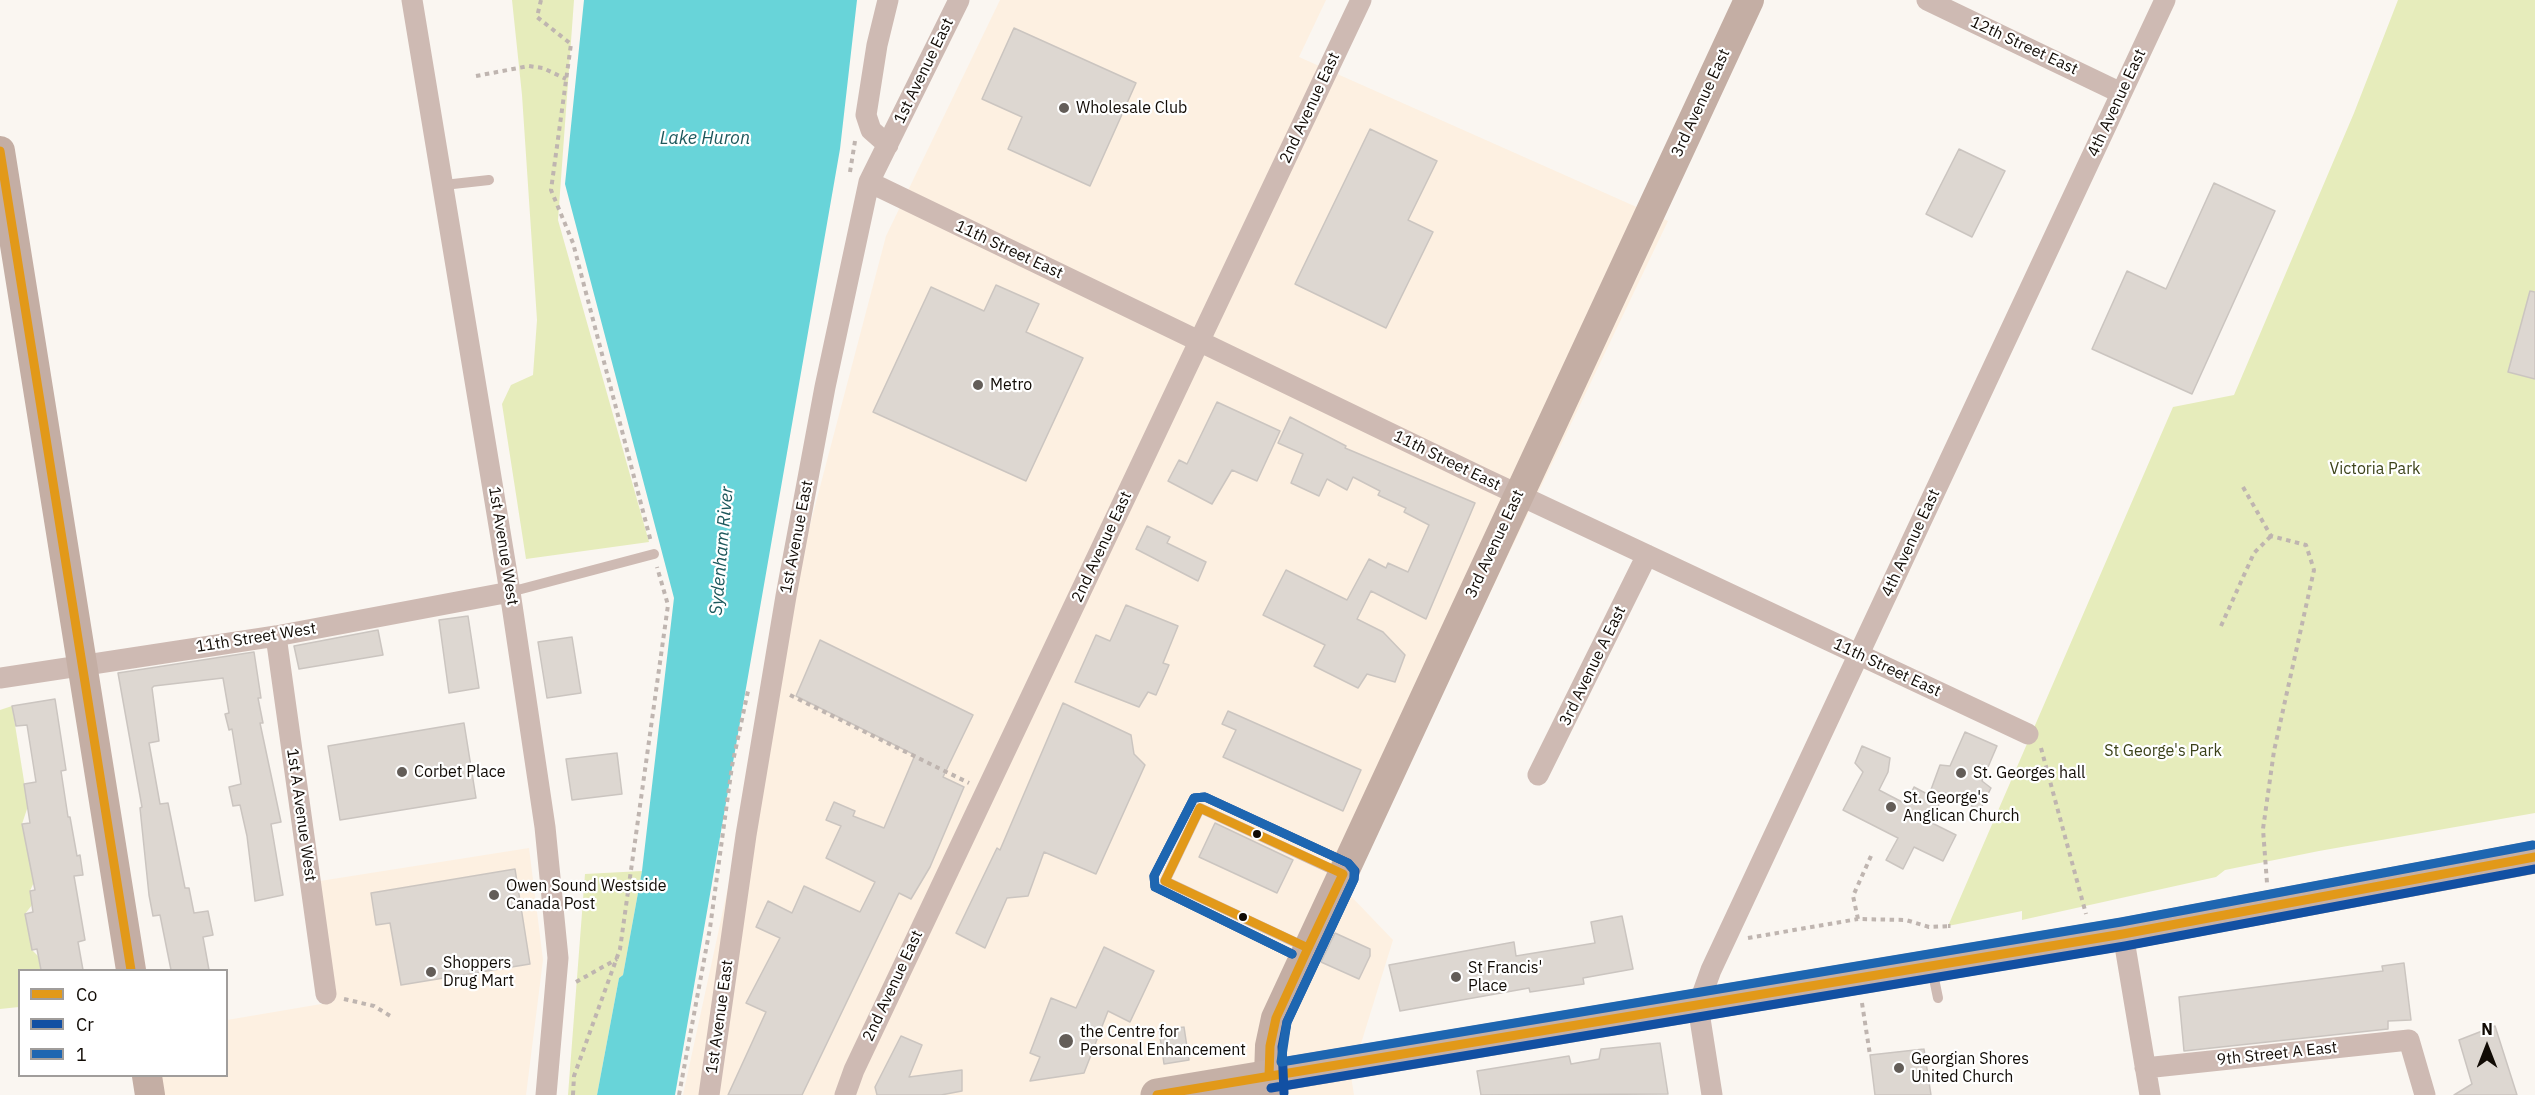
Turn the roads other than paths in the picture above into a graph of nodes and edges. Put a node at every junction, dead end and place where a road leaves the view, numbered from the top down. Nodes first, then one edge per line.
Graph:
1 (412, 0) edge
2 (888, 0) edge
3 (959, 0) edge
4 (1361, 0) edge
5 (1749, 0) edge
6 (1926, 0) edge
7 (2165, 0) edge
8 (2121, 93) junction
9 (888, 145) junction
10 (0, 151) edge
11 (489, 180) dead end
12 (870, 182) junction
13 (444, 185) junction
14 (1200, 342) junction
15 (1518, 494) junction
16 (654, 554) road end
17 (1647, 555) junction
18 (510, 592) junction
19 (276, 636) junction
20 (1859, 654) junction
21 (83, 665) junction
22 (0, 678) edge
23 (2028, 734) road end
24 (1538, 775) dead end
25 (2535, 857) edge
26 (1343, 874) junction
27 (2122, 934) junction
28 (1308, 948) junction
29 (1931, 966) junction
30 (130, 969) edge
31 (326, 994) road end
32 (1938, 998) dead end
33 (1698, 1006) junction
34 (2145, 1068) junction
35 (147, 1077) edge
36 (1271, 1086) edge
37 (150, 1095) edge
38 (546, 1095) edge
39 (709, 1095) edge
40 (845, 1095) edge
41 (1157, 1095) edge
42 (1712, 1095) edge
43 (2150, 1095) edge
44 (2425, 1095) edge

1 - 13 street, 1st Avenue West
2 - 9 street
3 - 9 street, 1st Avenue East
4 - 14 street, 2nd Avenue East
5 - 15 main road, 3rd Avenue East
6 - 8 street, 12th Street East
7 - 8 street, 4th Avenue East
8 - 20 street, 4th Avenue East
9 - 12 street, 1st Avenue East
10 - 21 main road
11 - 13 lane
12 - 14 street, 11th Street East
12 - 39 street, 1st Avenue East
13 - 18 street, 1st Avenue West
14 - 15 street, 11th Street East
14 - 40 street, 2nd Avenue East
15 - 17 street, 11th Street East
15 - 26 main road, 3rd Avenue East
16 - 18 lane
17 - 20 street, 11th Street East
17 - 24 street, 3rd Avenue A East
18 - 19 street, 11th Street West
18 - 38 street, 1st Avenue West
19 - 21 street, 11th Street West
19 - 31 street, 1st A Avenue West
20 - 23 street, 11th Street East
20 - 33 street, 4th Avenue East
21 - 22 street, 11th Street West
21 - 30 main road
25 - 27 main road
26 - 28 main road, 3rd Avenue East
26 - 28 lane
27 - 29 main road
27 - 34 street
28 - 36 main road, 3rd Avenue East
29 - 32 lane
29 - 33 main road
33 - 36 main road
33 - 42 street
34 - 43 street
34 - 44 street, 9th Street A East
35 - 37 main road
36 - 41 main road

